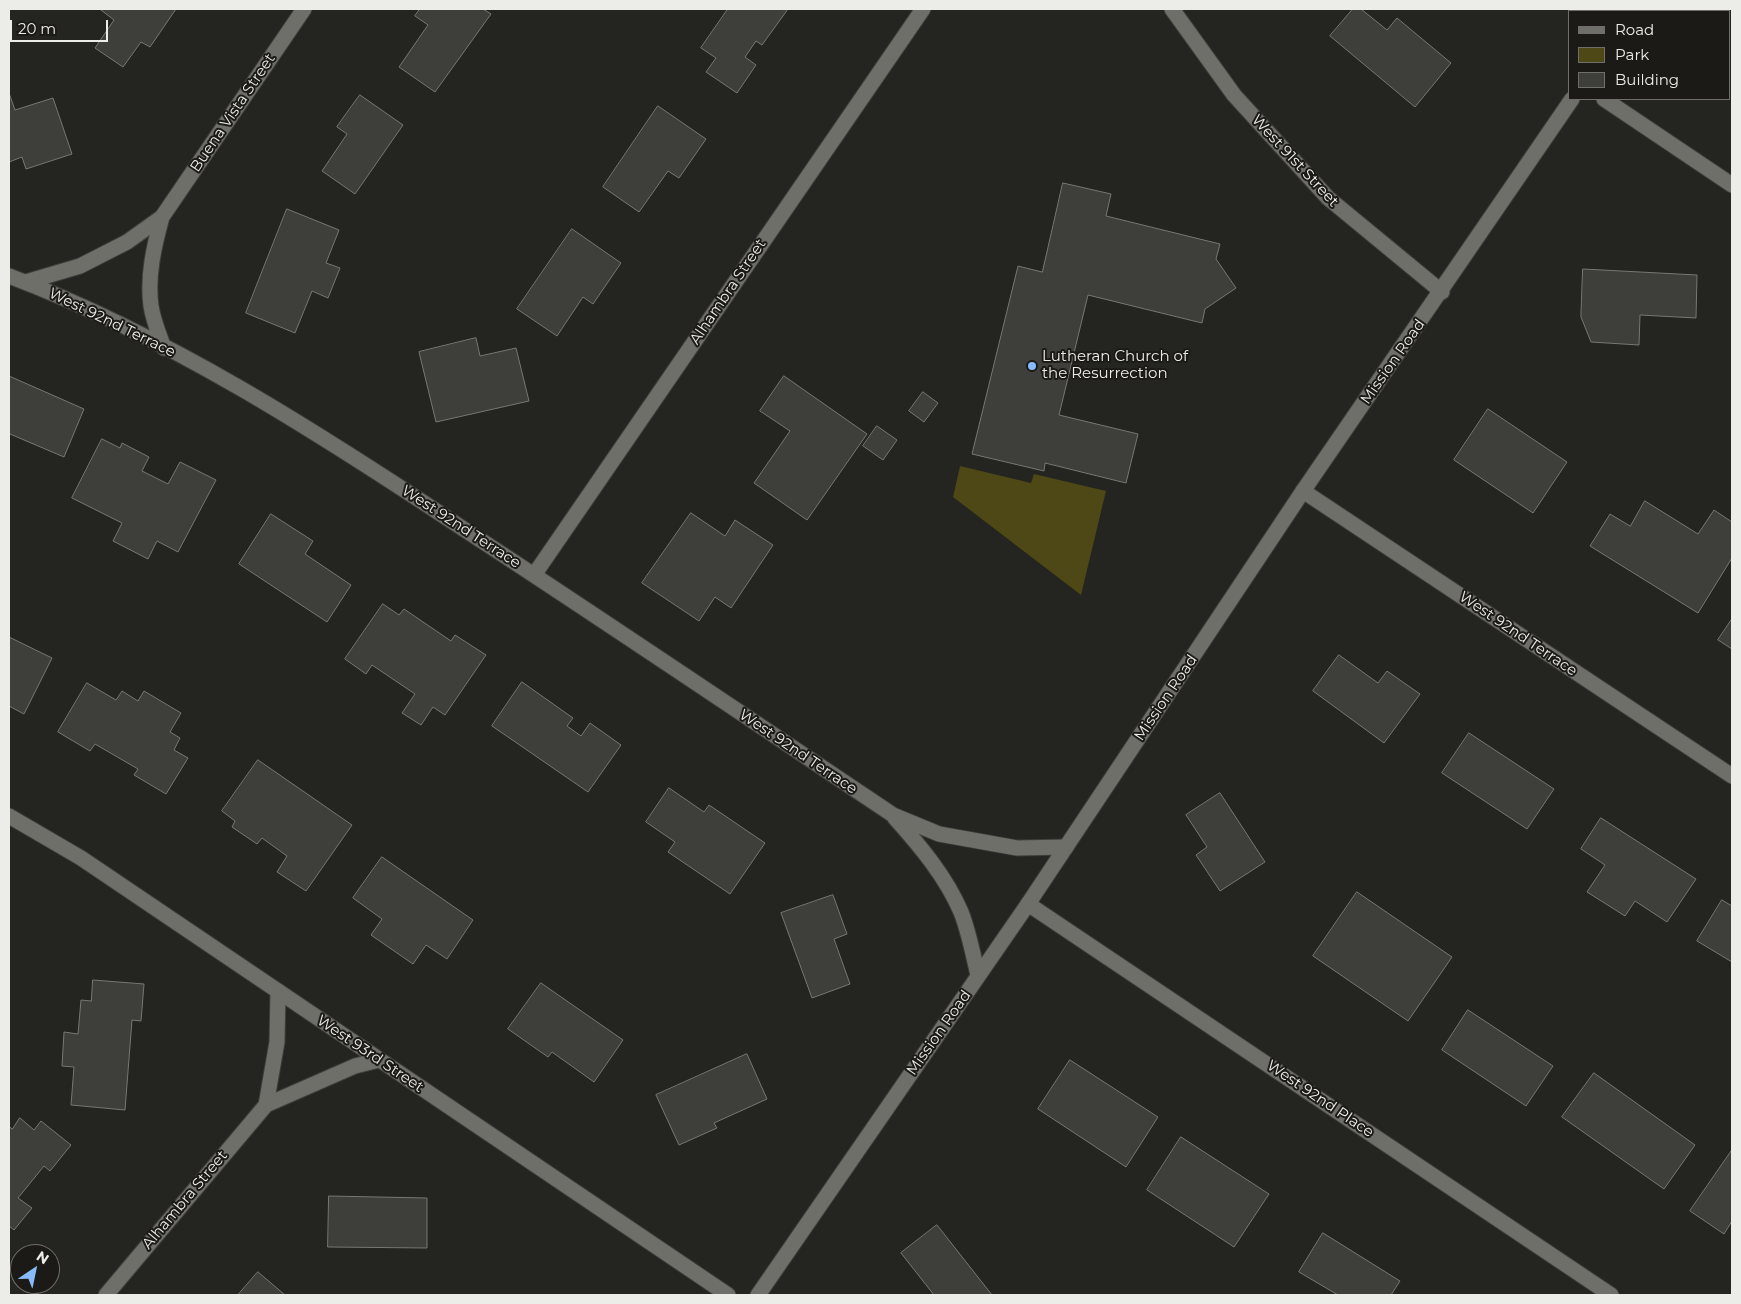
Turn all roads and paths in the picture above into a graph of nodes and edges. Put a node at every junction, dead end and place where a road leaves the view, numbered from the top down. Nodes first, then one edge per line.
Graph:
1 (304, 9) edge
2 (922, 9) edge
3 (1172, 9) edge
4 (1571, 100) edge
5 (1605, 100) edge
6 (1732, 185) edge
7 (162, 217) junction
8 (9, 276) edge
9 (26, 282) junction
10 (1442, 292) junction
11 (164, 348) junction
12 (1303, 491) junction
13 (534, 575) junction
14 (1732, 776) edge
15 (893, 815) junction
16 (9, 816) edge
17 (1066, 847) junction
18 (1028, 904) junction
19 (978, 975) junction
20 (278, 991) junction
21 (379, 1060) junction
22 (266, 1105) junction
23 (106, 1295) edge
24 (728, 1295) edge
25 (758, 1295) edge
26 (1611, 1295) edge

1 - 7 street, Buena Vista Street
2 - 13 street, Alhambra Street
3 - 10 street, West 91st Street
4 - 10 street, Mission Road
5 - 6 street
7 - 9 street, Buena Vista Street
7 - 11 street, Buena Vista Street
8 - 9 street, West 92nd Terrace
9 - 11 street, West 92nd Terrace
10 - 12 street, Mission Road
11 - 13 street, West 92nd Terrace
12 - 14 street, West 92nd Terrace
12 - 17 street, Mission Road
13 - 15 street, West 92nd Terrace
15 - 17 street, West 92nd Terrace
15 - 19 street, West 92nd Terrace
16 - 20 street, West 93rd Street
17 - 18 street, Mission Road
18 - 19 street, Mission Road
18 - 26 street, West 92nd Place
19 - 25 street, Mission Road
20 - 21 street, West 93rd Street
20 - 22 street, Alhambra Street
21 - 22 street, Alhambra Street
21 - 24 street, West 93rd Street
22 - 23 street, Alhambra Street

